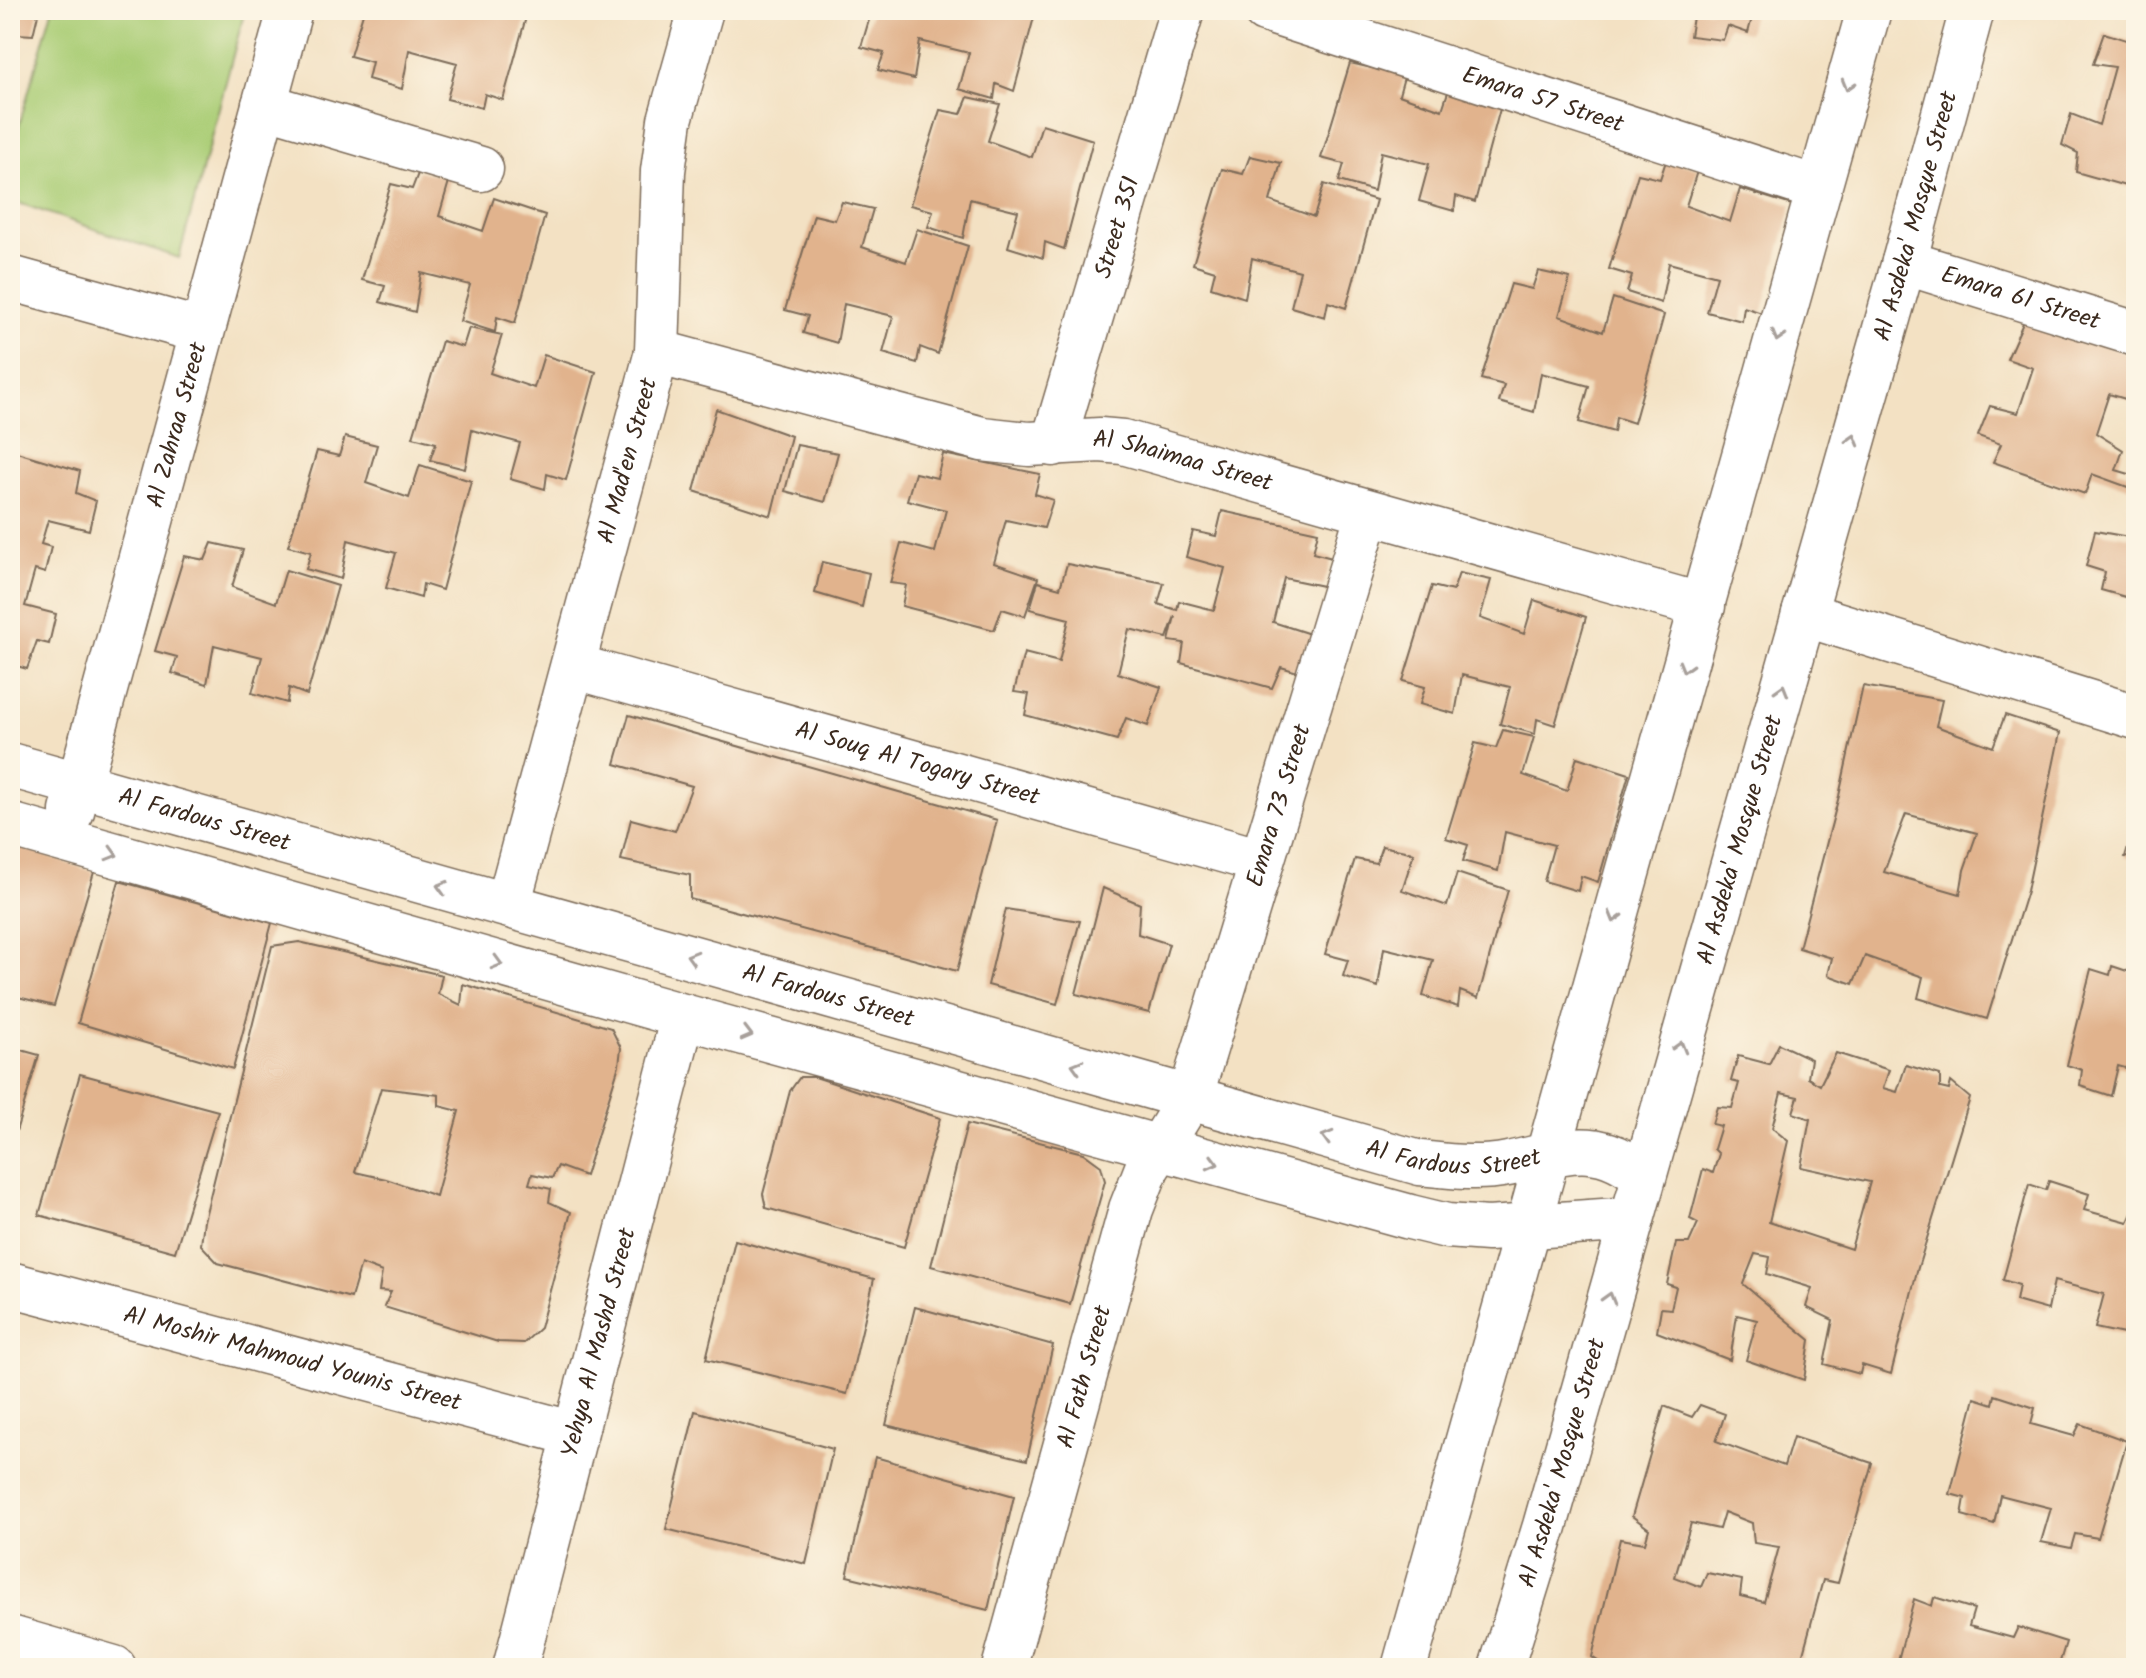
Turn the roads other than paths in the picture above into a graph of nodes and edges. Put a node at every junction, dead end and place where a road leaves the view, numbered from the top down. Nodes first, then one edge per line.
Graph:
1 (290, 10) edge
2 (701, 10) edge
3 (1182, 10) edge
4 (1265, 10) edge
5 (1869, 10) edge
6 (1972, 10) edge
7 (264, 105) junction
8 (481, 169) dead end
9 (1819, 189) junction
10 (1904, 262) junction
11 (10, 278) edge
12 (202, 331) junction
13 (2136, 334) edge
14 (657, 352) junction
15 (1053, 444) junction
16 (1368, 513) junction
17 (1703, 606) junction
18 (1804, 614) junction
19 (573, 666) junction
20 (2136, 717) edge
21 (10, 765) edge
22 (79, 785) junction
23 (10, 825) edge
24 (64, 840) junction
25 (1261, 861) junction
26 (508, 905) junction
27 (683, 1016) junction
28 (1190, 1098) junction
29 (1159, 1148) junction
30 (1549, 1153) junction
31 (1644, 1176) junction
32 (1632, 1219) junction
33 (1528, 1227) junction
34 (10, 1284) edge
35 (575, 1434) junction
36 (10, 1638) edge
37 (114, 1668) edge
38 (515, 1668) edge
39 (1004, 1668) edge
40 (1404, 1668) edge
41 (1501, 1668) edge

1 - 7 street, Al Zahraa Street
2 - 14 street, Al Mad'en Street
3 - 15 street, Street 351
4 - 9 street, Emara 57 Street
5 -> 9 street
6 - 10 street, Al Asdeka' Mosque Street
7 - 8 street
7 - 12 street, Al Zahraa Street
9 -> 17 street
10 - 13 street, Emara 61 Street
18 -> 10 street, Al Asdeka' Mosque Street
11 - 12 street
12 - 22 street, Al Zahraa Street
14 - 15 street, Al Shaimaa Street
14 - 19 street, Al Mad'en Street
15 - 16 street, Al Shaimaa Street
16 - 17 street, Al Shaimaa Street
16 - 25 street, Emara 73 Street
17 -> 30 street
18 - 20 street
31 -> 18 street, Al Asdeka' Mosque Street
19 - 25 street, Al Souq Al Togary Street
19 - 26 street, Al Mad'en Street
21 - 22 street, Al Fardous Street
22 - 24 street, Al Zahraa Street
26 -> 22 street, Al Fardous Street
23 - 24 street
24 -> 27 street
25 - 28 street, Emara 73 Street
28 -> 26 street, Al Fardous Street
27 -> 29 street
27 - 35 street, Yehya Al Mashd Street
28 - 29 street, Al Fath Street
30 -> 28 street, Al Fardous Street
29 -> 33 street
29 - 39 street, Al Fath Street
30 - 31 street, Al Fardous Street
30 - 33 street
31 - 32 street, Al Asdeka' Mosque Street
32 - 33 street
41 -> 32 street, Al Asdeka' Mosque Street
33 - 40 street
34 - 35 street, Al Moshir Mahmoud Younis Street
35 - 38 street, Yehya Al Mashd Street
36 - 37 street

